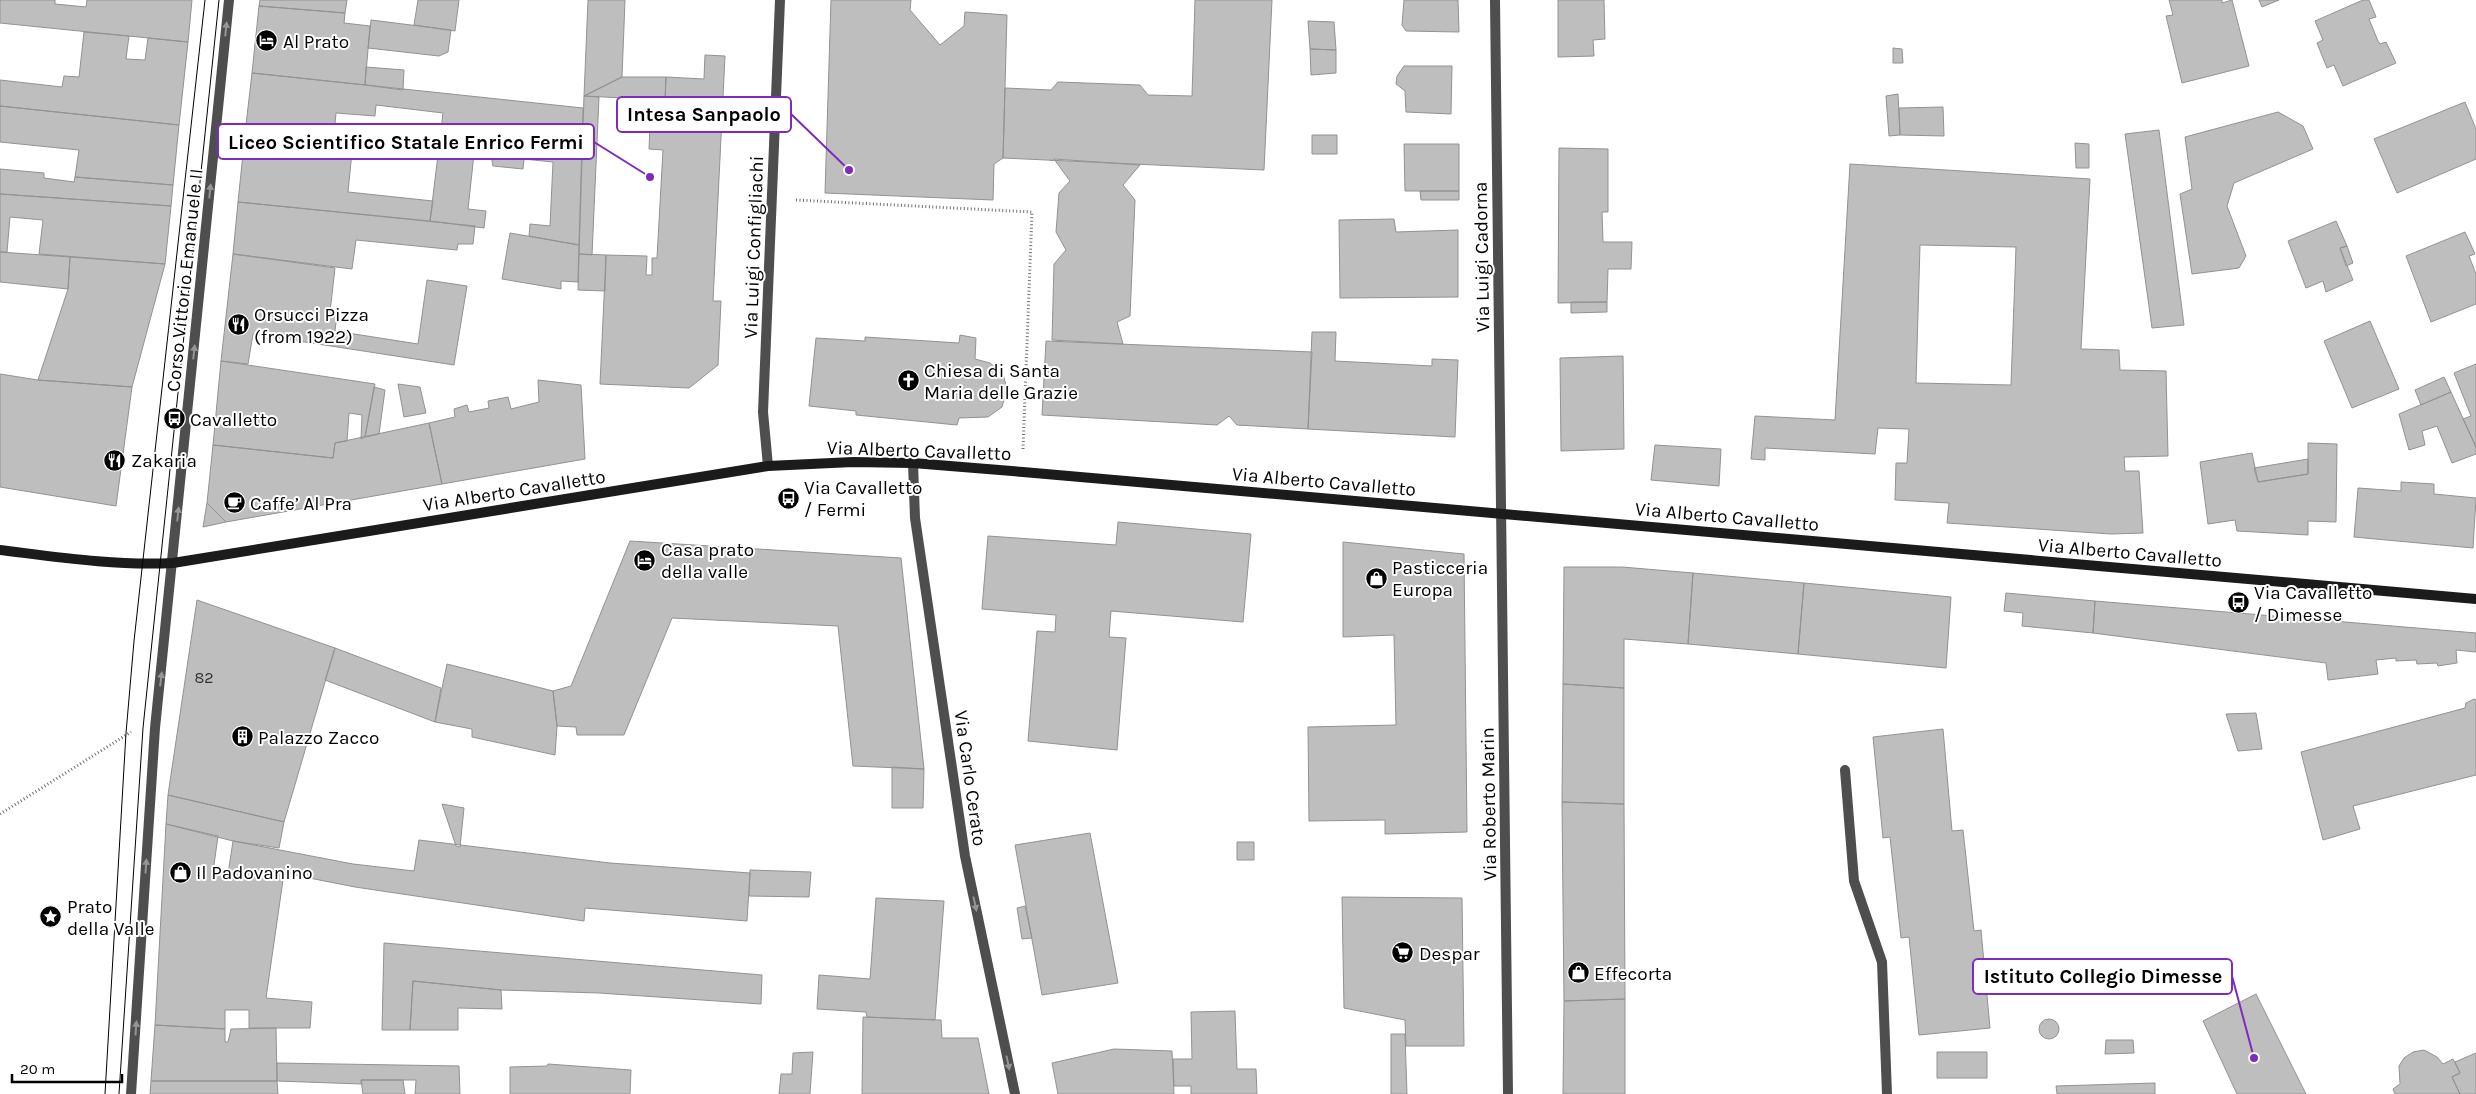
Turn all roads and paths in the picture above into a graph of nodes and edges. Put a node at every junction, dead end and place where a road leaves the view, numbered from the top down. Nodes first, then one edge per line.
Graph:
1 (228, 0) edge
2 (780, 0) edge
3 (1495, 0) edge
4 (773, 198) junction
5 (913, 463) junction
6 (768, 466) junction
7 (1023, 472) junction
8 (1502, 514) junction
9 (0, 550) edge
10 (173, 562) junction
11 (2476, 599) edge
12 (155, 728) junction
13 (1845, 770) dead end
14 (0, 814) edge
15 (132, 1094) edge
16 (1015, 1094) edge
17 (1508, 1094) edge
18 (1887, 1094) edge

10 -> 1 street, Corso Vittorio Emanuele II
2 - 4 street, Via Luigi Configliachi
3 - 8 street, Via Luigi Cadorna
4 - 6 street, Via Luigi Configliachi
4 - 7 path
5 - 6 street, Via Alberto Cavalletto
5 - 7 street, Via Alberto Cavalletto
5 -> 16 street, Via Carlo Cerato
6 - 10 street, Via Alberto Cavalletto
7 - 8 street, Via Alberto Cavalletto
8 - 11 street, Via Alberto Cavalletto
8 - 17 street, Via Roberto Marin
9 - 10 street
12 -> 10 street
12 - 14 path
15 -> 12 street
13 - 18 street

